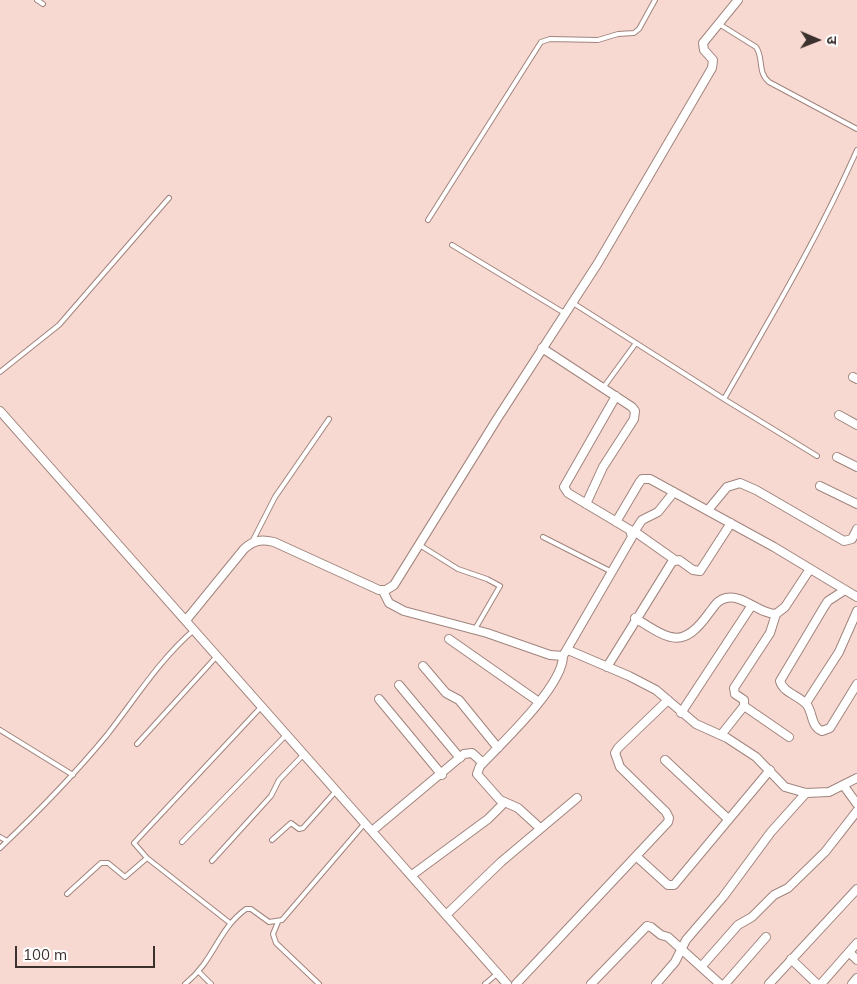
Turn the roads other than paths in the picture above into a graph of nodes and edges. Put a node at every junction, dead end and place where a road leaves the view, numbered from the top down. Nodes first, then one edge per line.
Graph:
1 (37, 0) edge
2 (655, 0) edge
3 (738, 0) edge
4 (42, 4) dead end
5 (719, 24) junction
6 (857, 130) edge
7 (857, 150) edge
8 (169, 198) dead end
9 (428, 220) dead end
10 (452, 245) dead end
11 (573, 303) junction
12 (566, 314) junction
13 (636, 343) junction
14 (542, 348) junction
15 (0, 372) edge
16 (603, 388) junction
17 (616, 396) junction
18 (724, 399) junction
19 (0, 410) edge
20 (840, 416) dead end
21 (329, 419) dead end
22 (857, 425) edge
23 (817, 456) dead end
24 (836, 457) dead end
25 (857, 467) edge
26 (820, 486) dead end
27 (674, 492) junction
28 (586, 504) junction
29 (857, 504) edge
30 (708, 510) junction
31 (616, 522) junction
32 (731, 523) junction
33 (857, 529) edge
34 (633, 533) junction
35 (544, 538) dead end
36 (252, 542) junction
37 (418, 544) junction
38 (675, 560) junction
39 (810, 569) junction
40 (612, 572) junction
41 (846, 590) junction
42 (384, 591) junction
43 (857, 597) edge
44 (752, 605) junction
45 (857, 611) edge
46 (776, 614) junction
47 (635, 618) junction
48 (186, 619) junction
49 (195, 629) junction
50 (474, 630) junction
51 (449, 639) dead end
52 (566, 653) junction
53 (217, 656) junction
54 (423, 666) dead end
55 (607, 667) junction
56 (857, 684) edge
57 (398, 686) dead end
58 (379, 699) dead end
59 (668, 700) junction
60 (539, 702) junction
61 (806, 703) junction
62 (262, 706) junction
63 (744, 706) junction
64 (681, 713) junction
65 (0, 730) edge
66 (287, 734) junction
67 (721, 735) junction
68 (789, 737) dead end
69 (137, 744) dead end
70 (498, 748) junction
71 (304, 754) junction
72 (460, 758) junction
73 (665, 760) dead end
74 (483, 763) junction
75 (770, 770) junction
76 (73, 774) junction
77 (442, 775) junction
78 (857, 778) edge
79 (844, 786) junction
80 (336, 791) junction
81 (806, 793) junction
82 (577, 798) dead end
83 (504, 804) junction
84 (857, 804) edge
85 (857, 811) edge
86 (727, 818) junction
87 (365, 822) junction
88 (540, 828) junction
89 (372, 831) junction
90 (0, 837) edge
91 (272, 840) dead end
92 (7, 841) junction
93 (182, 842) dead end
94 (0, 848) edge
95 (636, 856) junction
96 (146, 858) junction
97 (212, 861) dead end
98 (412, 875) junction
99 (857, 889) edge
100 (67, 894) dead end
101 (446, 915) junction
102 (230, 922) junction
103 (278, 922) junction
104 (766, 937) dead end
105 (857, 943) edge
106 (681, 948) junction
107 (849, 952) junction
108 (792, 958) junction
109 (857, 960) edge
110 (702, 967) junction
111 (199, 972) junction
112 (498, 973) junction
113 (857, 978) edge
114 (185, 984) edge
115 (212, 984) edge
116 (318, 984) edge
117 (485, 984) edge
118 (508, 984) edge
119 (516, 984) edge
120 (591, 984) edge
121 (656, 984) edge
122 (720, 984) edge
123 (725, 984) edge
124 (769, 984) edge
125 (819, 984) edge
126 (852, 984) edge

1 - 4 lane
2 - 9 lane
3 - 5 street
5 - 6 lane
5 - 11 street
7 - 18 lane
8 - 15 lane
10 - 12 lane
11 - 12 street
11 - 13 lane
12 - 14 street
13 - 16 lane
13 - 18 lane
14 - 16 street
14 - 37 street
16 - 17 street
17 - 28 street
17 - 28 street
18 - 23 lane
19 - 48 street
20 - 22 street
21 - 36 lane
24 - 25 street
26 - 29 street
27 - 30 street
27 - 31 street
27 - 34 street
28 - 31 street
30 - 32 street
30 - 33 street
31 - 34 street
32 - 38 street
32 - 39 street
34 - 38 street
34 - 40 street
35 - 40 lane
36 - 42 street
36 - 48 street
37 - 42 street
37 - 50 lane
38 - 47 street
39 - 41 street
39 - 46 street
40 - 52 street
41 - 43 street
41 - 61 street
42 - 50 street
44 - 46 street
44 - 47 street
44 - 64 street
45 - 61 street
46 - 63 street
47 - 55 street
48 - 49 street
49 - 53 street
49 - 76 lane
50 - 52 street
51 - 60 street
52 - 55 street
52 - 60 street
53 - 62 street
53 - 69 lane
54 - 70 street
55 - 59 street
56 - 61 street
57 - 72 street
58 - 77 street
59 - 64 street
59 - 95 street
60 - 70 street
62 - 66 street
62 - 96 lane
63 - 67 street
63 - 68 street
64 - 67 street
65 - 76 lane
66 - 71 street
66 - 93 lane
67 - 75 street
70 - 74 street
71 - 80 street
71 - 97 lane
72 - 74 street
72 - 77 street
73 - 86 street
74 - 83 street
75 - 81 street
75 - 86 street
76 - 92 lane
77 - 89 street
78 - 79 street
79 - 81 street
79 - 84 street
80 - 87 street
80 - 91 lane
81 - 106 street
82 - 88 street
83 - 88 street
83 - 98 street
85 - 110 street
86 - 95 street
87 - 89 street
87 - 103 lane
88 - 101 street
89 - 98 street
90 - 92 lane
92 - 94 lane
95 - 119 street
96 - 100 lane
96 - 102 lane
98 - 101 street
99 - 108 street
101 - 112 street
102 - 103 lane
102 - 111 lane
103 - 116 lane
104 - 123 street
105 - 107 street
106 - 110 street
106 - 120 street
106 - 121 street
107 - 109 street
107 - 125 street
108 - 124 street
108 - 125 street
110 - 122 street
111 - 114 lane
111 - 115 lane
112 - 117 lane
112 - 118 street
113 - 126 street

